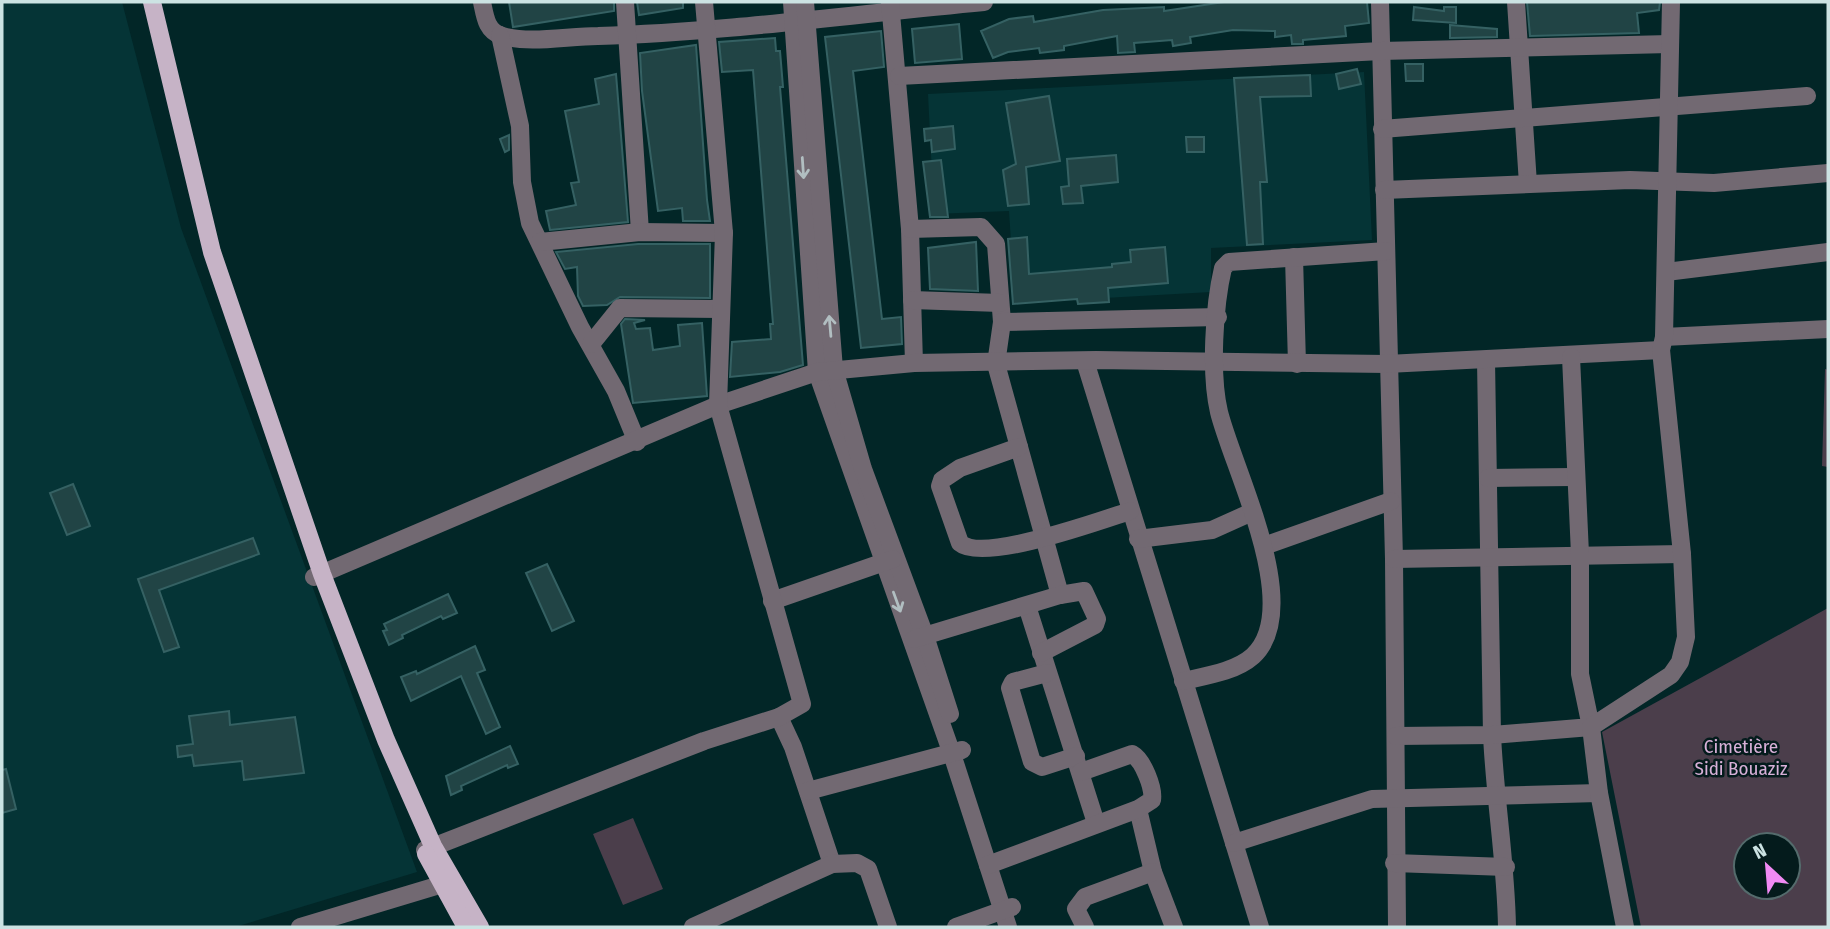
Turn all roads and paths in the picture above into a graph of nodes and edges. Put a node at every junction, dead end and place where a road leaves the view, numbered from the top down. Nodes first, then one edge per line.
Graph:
1 (142, 2) edge
2 (152, 2) edge
3 (482, 2) edge
4 (625, 2) edge
5 (704, 2) edge
6 (792, 2) edge
7 (805, 2) edge
8 (984, 2) edge
9 (1380, 2) edge
10 (1516, 2) edge
11 (1671, 2) edge
12 (891, 6) edge
13 (800, 21) junction
14 (706, 29) junction
15 (500, 35) junction
16 (628, 35) junction
17 (1670, 44) junction
18 (1518, 46) junction
19 (1381, 51) junction
20 (899, 76) junction
21 (1807, 96) dead end
22 (1670, 107) junction
23 (1524, 120) junction
24 (1382, 129) junction
25 (1828, 173) edge
26 (1666, 180) junction
27 (1528, 184) junction
28 (1384, 190) junction
29 (910, 229) junction
30 (640, 232) junction
31 (724, 233) junction
32 (540, 242) junction
33 (1385, 251) junction
34 (1828, 252) edge
35 (1294, 257) junction
36 (1665, 272) junction
37 (912, 300) junction
38 (1000, 303) junction
39 (720, 309) junction
40 (1218, 317) junction
41 (1002, 322) junction
42 (1828, 328) edge
43 (591, 344) junction
44 (1663, 344) junction
45 (1571, 357) junction
46 (1085, 360) junction
47 (1486, 360) junction
48 (914, 363) junction
49 (1215, 363) junction
50 (996, 364) junction
51 (1297, 364) junction
52 (1387, 364) junction
53 (825, 371) junction
54 (718, 405) junction
55 (637, 442) junction
56 (1019, 447) junction
57 (1574, 477) junction
58 (1488, 478) junction
59 (1391, 501) junction
60 (1130, 512) junction
61 (1252, 512) junction
62 (1046, 538) junction
63 (1138, 538) junction
64 (1264, 546) junction
65 (1580, 554) junction
66 (1682, 554) junction
67 (1490, 556) junction
68 (1394, 559) junction
69 (890, 560) junction
70 (318, 576) junction
71 (1060, 595) junction
72 (772, 601) junction
73 (1027, 606) junction
74 (918, 638) junction
75 (1041, 653) junction
76 (1047, 674) junction
77 (1183, 681) junction
78 (779, 717) junction
79 (1591, 727) junction
80 (1492, 735) junction
81 (1396, 736) junction
82 (957, 752) junction
83 (1079, 764) junction
84 (808, 791) junction
85 (1599, 793) junction
86 (1495, 795) junction
87 (1396, 801) junction
88 (1138, 808) junction
89 (1096, 823) junction
90 (1234, 843) junction
91 (429, 848) junction
92 (993, 863) junction
93 (1394, 863) junction
94 (832, 864) junction
95 (1506, 867) junction
96 (1153, 872) junction
97 (447, 883) junction
98 (1007, 915) edge
99 (300, 927) edge
100 (466, 927) edge
101 (480, 927) edge
102 (692, 927) edge
103 (888, 927) edge
104 (956, 927) edge
105 (1018, 927) edge
106 (1085, 927) edge
107 (1174, 927) edge
108 (1261, 927) edge
109 (1397, 927) edge
110 (1507, 927) edge
111 (1625, 927) edge

1 - 70 main road
2 - 70 main road
3 - 15 street
4 - 16 street
5 - 14 street
6 - 13 street
7 - 13 street
8 - 12 street
9 - 19 street
10 - 18 street
11 - 17 street
12 - 13 street
12 - 20 street
13 - 14 street
13 - 53 street
14 - 16 street
14 - 31 street
15 - 16 street
15 - 32 street
16 - 30 street
17 - 18 street
17 - 22 street
18 - 19 street
18 - 23 street
19 - 20 street
19 - 24 street
20 - 29 street
21 - 22 street
22 - 23 street
22 - 26 street
23 - 24 street
23 - 27 street
24 - 28 street
25 - 26 street
26 - 27 street
26 - 36 street
27 - 28 street
28 - 33 street
29 - 37 street
29 - 38 street
30 - 31 street
30 - 32 street
31 - 39 street
32 - 43 street
33 - 35 street
33 - 52 street
34 - 36 street
35 - 40 street
35 - 51 street
36 - 44 street
37 - 38 street
37 - 48 street
38 - 41 street
39 - 43 street
39 - 54 street
40 - 41 street
40 - 49 street
41 - 50 street
42 - 44 street
43 - 55 street
44 - 45 street
44 - 66 street
45 - 47 street
45 - 57 street
46 - 49 street
46 - 50 street
46 - 60 street
47 - 52 street
47 - 58 street
48 - 50 street
48 - 53 street
49 - 51 street
49 - 61 street
50 - 56 street
51 - 52 street
52 - 59 street
53 - 54 street
53 - 69 street
54 - 55 street
54 - 72 street
55 - 70 street
56 - 62 street
56 - 62 street
57 - 58 street
57 - 65 street
58 - 67 street
59 - 64 street
59 - 68 street
60 - 62 street
60 - 63 street
61 - 63 street
61 - 64 street
62 - 71 street
63 - 77 street
64 - 77 street
65 - 66 street
65 - 67 street
65 - 79 street
66 - 79 street
67 - 68 street
67 - 80 street
68 - 81 street
69 - 72 street
69 - 74 street
70 - 91 main road
71 - 73 street
71 - 75 street
72 - 78 street
73 - 74 street
73 - 75 street
74 - 82 street
75 - 76 street
76 - 83 street
76 - 83 street
77 - 90 street
78 - 84 street
78 - 91 street
79 - 80 street
79 - 85 street
80 - 81 street
80 - 86 street
81 - 87 street
82 - 84 street
82 - 92 street
83 - 88 street
83 - 89 street
84 - 94 street
85 - 86 street
85 - 111 street
86 - 87 street
86 - 95 street
87 - 90 street
87 - 93 street
88 - 89 street
88 - 96 street
89 - 92 street
90 - 108 street
91 - 97 main road
92 - 98 street
93 - 95 street
93 - 109 street
94 - 102 street
94 - 103 street
95 - 110 street
96 - 106 street
96 - 107 street
97 - 99 street
97 - 100 main road
97 - 101 main road
98 - 104 street
98 - 105 street

